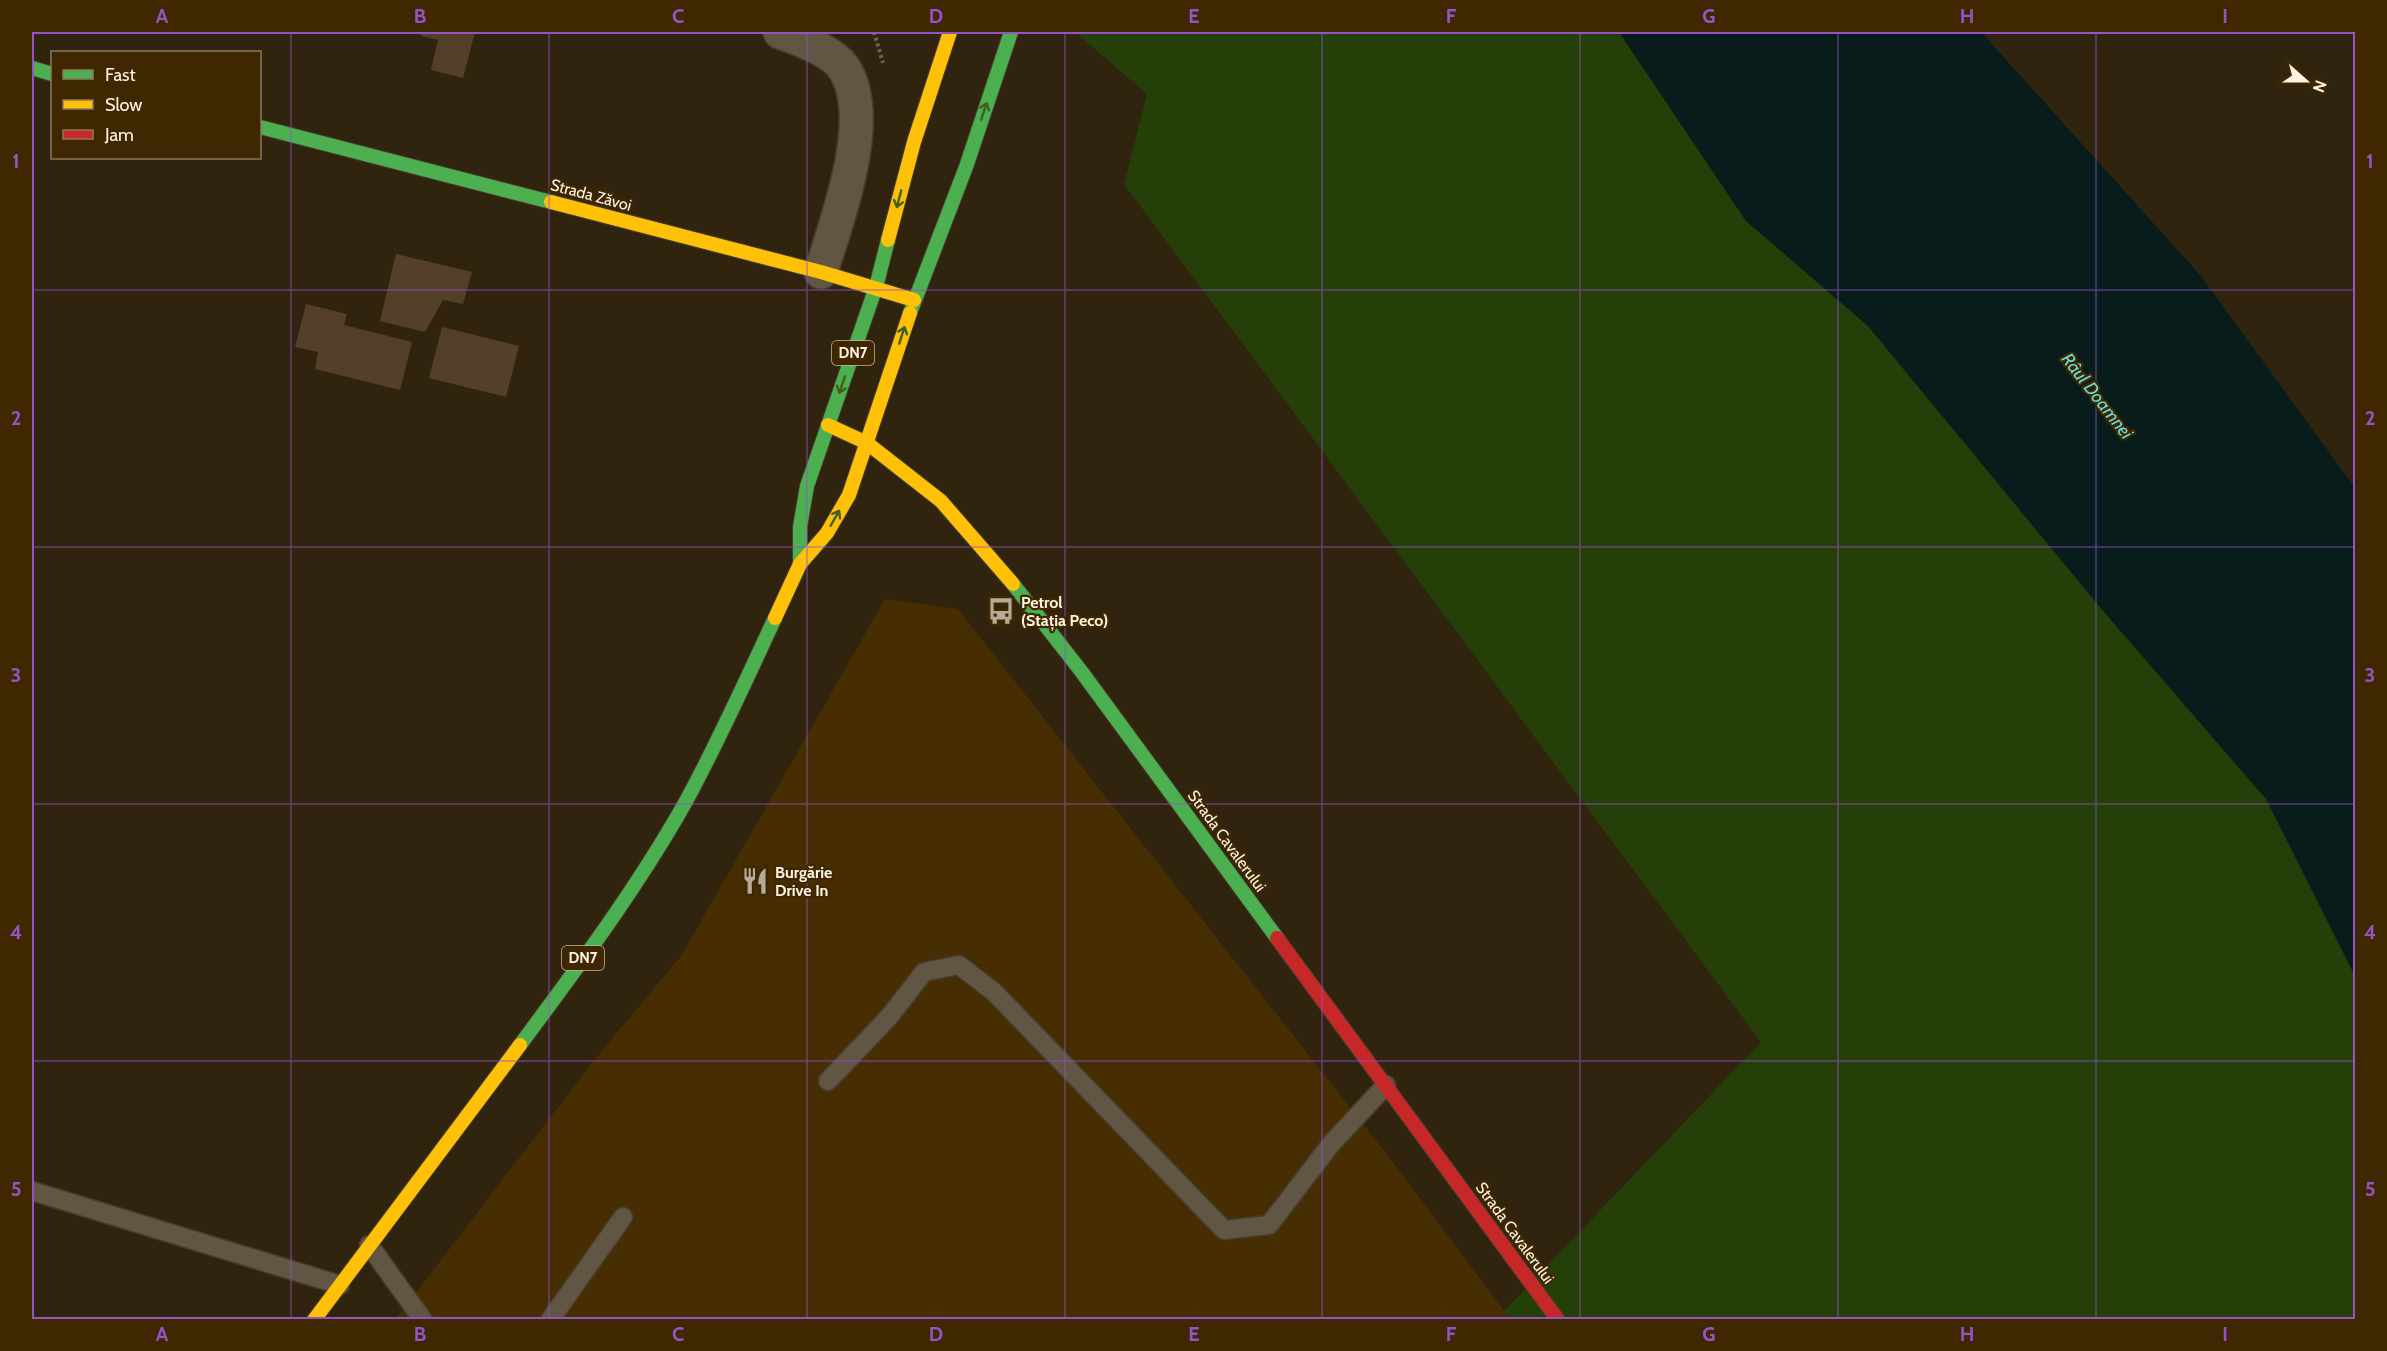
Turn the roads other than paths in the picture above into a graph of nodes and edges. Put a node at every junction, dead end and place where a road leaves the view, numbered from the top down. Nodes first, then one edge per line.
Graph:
1 (780, 32) edge
2 (951, 32) edge
3 (1011, 32) edge
4 (32, 68) edge
5 (51, 74) edge
6 (261, 127) edge
7 (821, 272) junction
8 (876, 287) junction
9 (914, 300) junction
10 (828, 425) junction
11 (867, 443) junction
12 (800, 564) junction
13 (828, 1081) dead end
14 (1386, 1085) junction
15 (32, 1191) edge
16 (623, 1217) dead end
17 (369, 1245) junction
18 (340, 1285) junction
19 (314, 1320) edge
20 (423, 1320) edge
21 (550, 1320) edge
22 (1558, 1320) edge

1 - 7 street
2 -> 8 main road, DN7
9 -> 3 main road, DN7
4 - 5 main road
6 - 7 main road, Strada Zăvoi
7 - 8 main road, Strada Zăvoi
8 - 9 main road, Strada Zăvoi
8 -> 10 main road, DN7
11 -> 9 main road, DN7
10 - 11 main road, Strada Cavalerului
10 - 12 main road, DN7
12 -> 11 main road, DN7
11 - 14 main road, Strada Cavalerului
12 - 17 main road, DN7
13 - 14 lane
14 - 22 main road, Strada Cavalerului
15 - 18 lane
16 - 21 lane
17 - 18 main road, DN7
17 - 20 lane
18 - 19 main road, DN7

